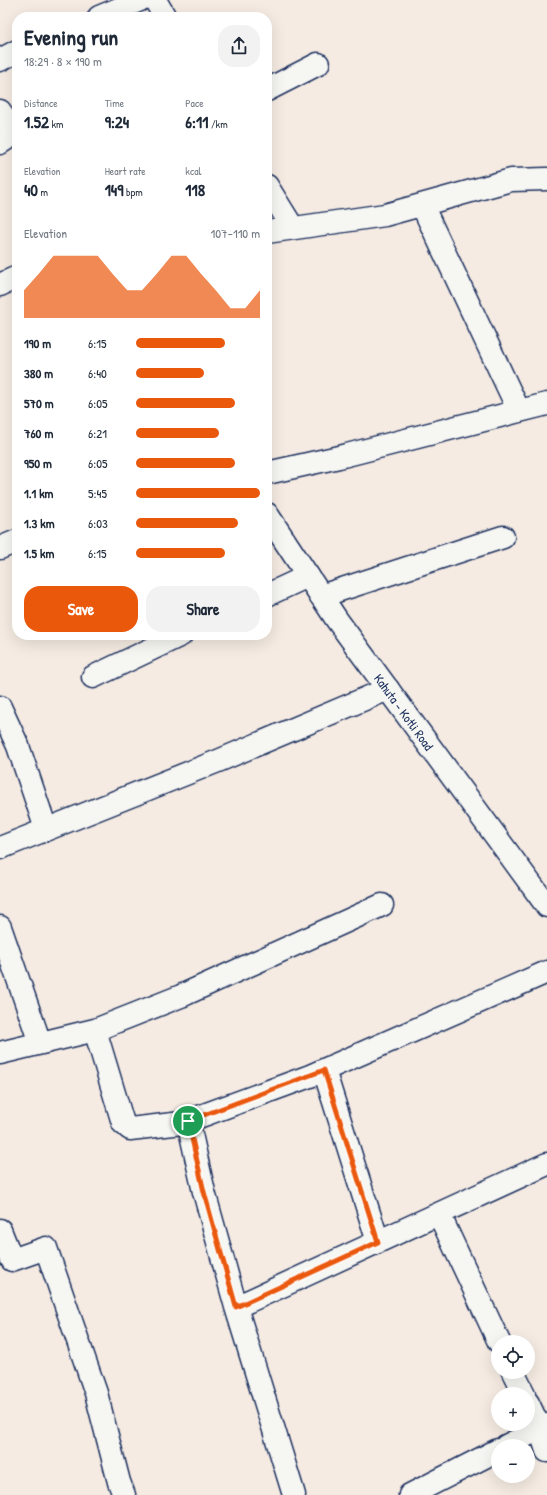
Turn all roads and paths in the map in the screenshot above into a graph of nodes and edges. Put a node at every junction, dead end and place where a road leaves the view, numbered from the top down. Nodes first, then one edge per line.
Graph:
1 (140, 0) edge
2 (155, 0) edge
3 (111, 12) edge
4 (162, 12) edge
5 (12, 54) edge
6 (0, 60) edge
7 (318, 64) dead end
8 (272, 87) edge
9 (0, 111) edge
10 (11, 138) edge
11 (547, 179) edge
12 (272, 194) edge
13 (422, 205) junction
14 (293, 228) junction
15 (272, 231) edge
16 (12, 279) edge
17 (0, 285) edge
18 (547, 404) edge
19 (519, 411) junction
20 (272, 473) edge
21 (272, 522) edge
22 (503, 537) dead end
23 (12, 543) edge
24 (0, 548) edge
25 (308, 576) junction
26 (272, 593) edge
27 (321, 596) junction
28 (170, 640) edge
29 (92, 677) dead end
30 (388, 689) junction
31 (0, 707) edge
32 (46, 829) junction
33 (0, 848) edge
34 (382, 905) dead end
35 (547, 906) edge
36 (0, 927) edge
37 (547, 972) edge
38 (94, 1030) junction
39 (40, 1043) junction
40 (0, 1053) edge
41 (324, 1070) junction
42 (188, 1121) junction
43 (547, 1164) edge
44 (439, 1214) junction
45 (0, 1230) edge
46 (378, 1242) junction
47 (236, 1307) junction
48 (496, 1335) edge
49 (535, 1414) edge
50 (543, 1427) edge
51 (520, 1439) edge
52 (547, 1452) edge
53 (491, 1454) edge
54 (415, 1494) edge
55 (124, 1495) edge
56 (294, 1495) edge

1 - 3 street
2 - 4 street
5 - 6 street
7 - 8 street
9 - 10 street
11 - 13 street
12 - 14 street
13 - 14 street
13 - 19 street
14 - 15 street
16 - 17 street
18 - 19 street
19 - 20 street
21 - 25 street, Kahuta - Kotli Road
22 - 27 street
23 - 24 street
25 - 26 street
25 - 27 street, Kahuta - Kotli Road
27 - 30 street, Kahuta - Kotli Road
28 - 29 street
30 - 32 street
30 - 35 street, Kahuta - Kotli Road
31 - 32 street
32 - 33 street
34 - 38 street
36 - 39 street
37 - 41 street
38 - 39 street
38 - 42 street
39 - 40 street
41 - 42 street
41 - 46 street
42 - 47 street
43 - 44 street
44 - 46 street
44 - 48 street
45 - 55 street
46 - 47 street
47 - 56 street
49 - 50 street
50 - 51 street
50 - 52 street
53 - 54 street

